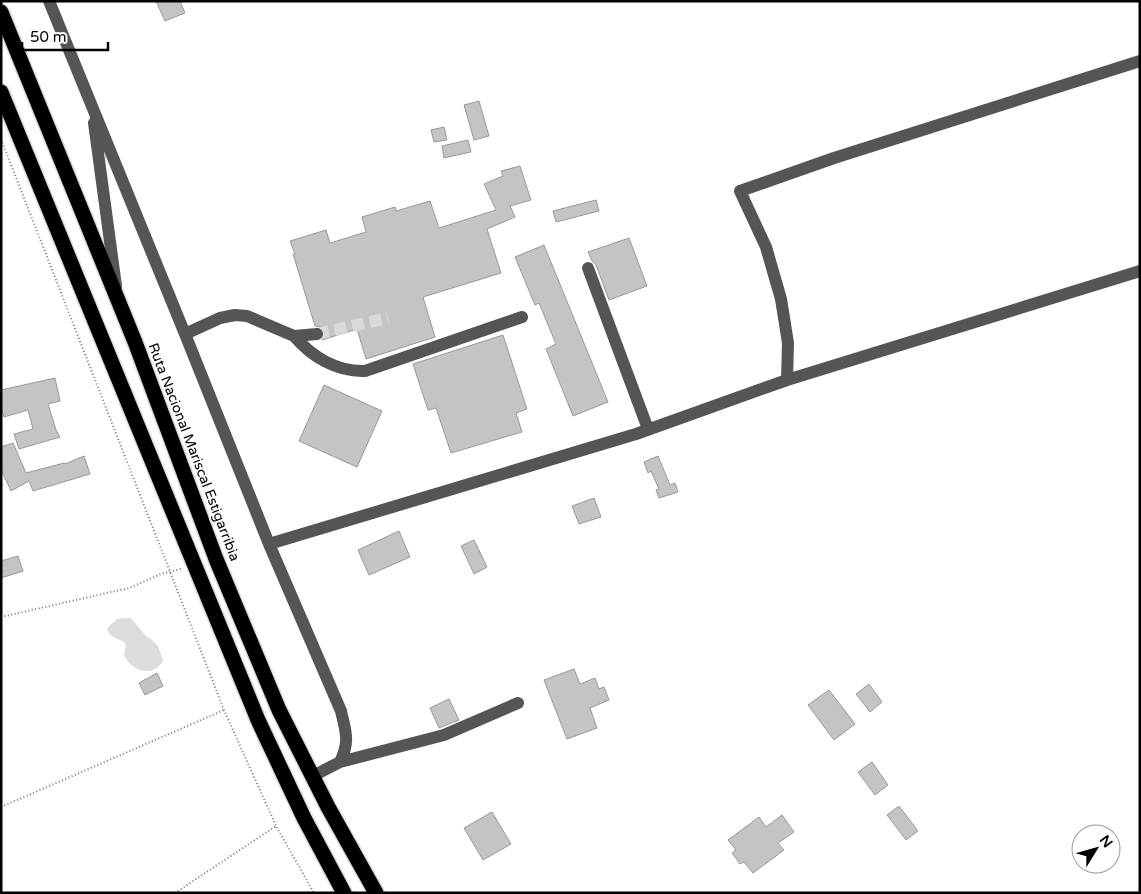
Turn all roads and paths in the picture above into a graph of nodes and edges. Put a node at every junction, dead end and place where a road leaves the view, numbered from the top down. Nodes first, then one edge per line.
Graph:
1 (49, 1) edge
2 (1, 12) edge
3 (1140, 61) edge
4 (1, 92) edge
5 (92, 106) junction
6 (1, 110) edge
7 (1, 138) edge
8 (26, 153) junction
9 (588, 268) dead end
10 (1140, 271) edge
11 (117, 297) junction
12 (522, 317) dead end
13 (185, 334) junction
14 (318, 334) tunnel mouth
15 (294, 336) junction
16 (787, 380) junction
17 (648, 429) junction
18 (269, 544) junction
19 (196, 566) junction
20 (170, 572) junction
21 (1, 617) edge
22 (518, 703) dead end
23 (224, 710) junction
24 (340, 762) junction
25 (312, 776) junction
26 (1, 807) edge
27 (276, 826) junction
28 (175, 893) edge
29 (314, 893) edge
30 (344, 893) edge
31 (376, 893) edge

1 - 5 street
2 - 11 highway, Ruta Nacional Mariscal Estigarribia
3 - 16 street
4 - 8 highway
5 - 11 street
5 - 13 street
6 - 8 street
7 - 20 path
8 - 19 highway
9 - 17 street
10 - 16 street
11 - 25 highway, Ruta Nacional Mariscal Estigarribia
12 - 15 street
13 - 15 street
13 - 18 street
14 - 15 street
16 - 17 street
17 - 18 street
18 - 24 street
19 - 20 path
19 - 30 highway
20 - 21 path
20 - 23 path
22 - 24 street
23 - 26 path
23 - 27 path
24 - 25 street
25 - 31 highway, Ruta Nacional Mariscal Estigarribia
27 - 28 path
27 - 29 path

